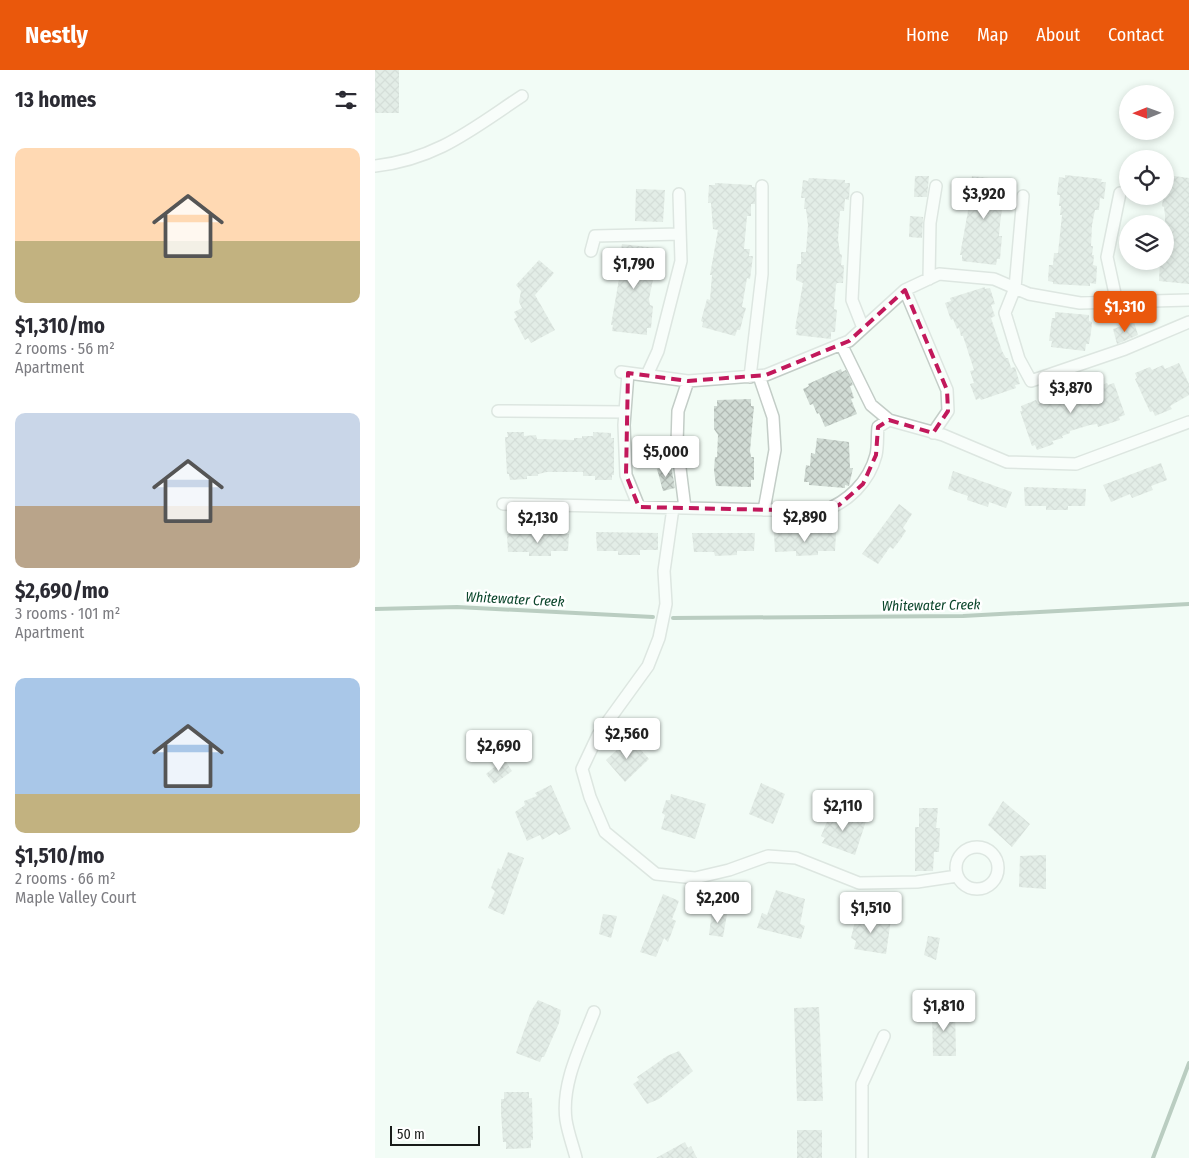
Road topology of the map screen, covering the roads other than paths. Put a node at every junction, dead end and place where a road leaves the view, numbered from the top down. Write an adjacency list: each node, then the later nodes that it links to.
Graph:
1 (523, 96): 2 (street)
2 (375, 166)
3 (761, 186): 20 (street)
4 (936, 186): 11 (street)
5 (679, 194): 9 (street)
6 (1023, 196): 12 (street)
7 (1119, 197): 15 (street)
8 (857, 198): 17 (street)
9 (680, 234): 10 (street); 19 (street)
10 (591, 251)
11 (929, 279): 12 (street); 13 (street)
12 (1015, 288): 15 (street); 16 (street)
13 (905, 290): 17 (street); 26 (street)
14 (1189, 300): 15 (street)
15 (1117, 303)
16 (1189, 322)
17 (863, 328): 18 (street)
18 (841, 344): 20 (street); 24 (street)
19 (647, 375): 21 (street); 23 (street)
20 (754, 376): 21 (street); 31 (street)
21 (688, 381): 30 (street)
22 (498, 411): 23 (street)
23 (625, 412): 28 (street)
24 (889, 420): 26 (street); 31 (street)
25 (1189, 422): 26 (street)
26 (933, 433)
27 (503, 504): 28 (street)
28 (639, 507): 29 (street)
29 (673, 508): 30 (street); 32 (street)
30 (685, 508): 31 (street)
31 (764, 510)
32 (957, 876)
33 (594, 1012): 35 (street)
34 (884, 1036): 36 (street)
35 (576, 1158)
36 (862, 1158)

